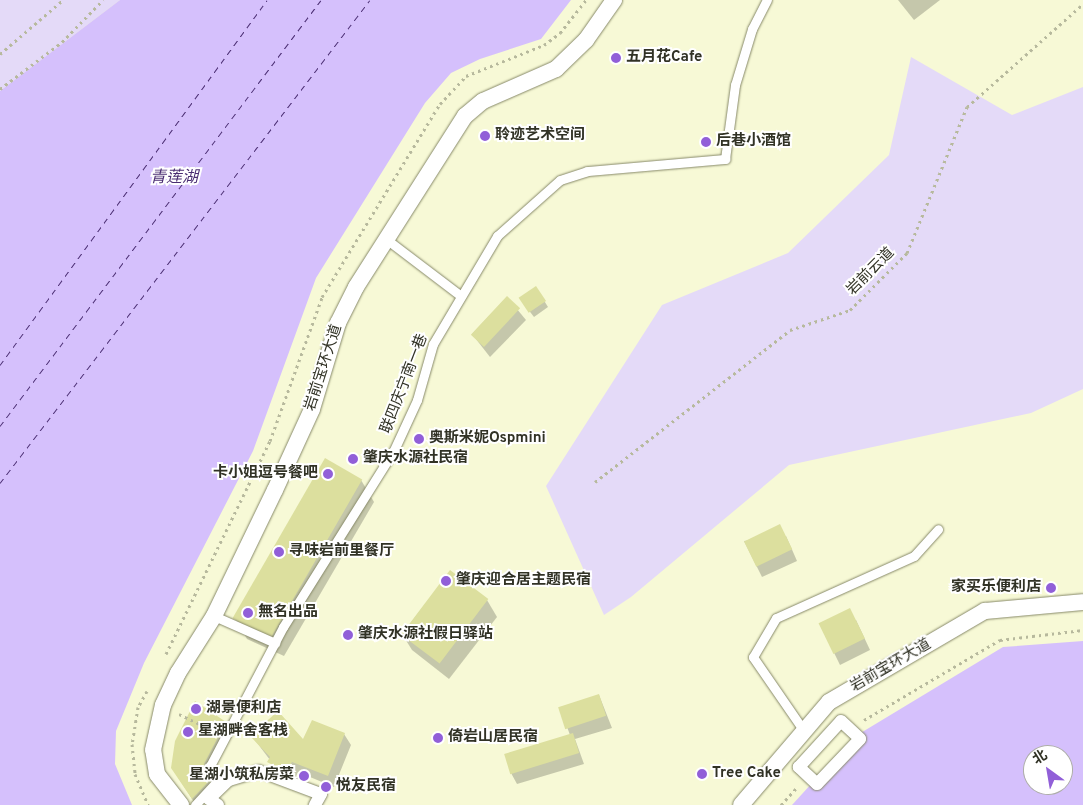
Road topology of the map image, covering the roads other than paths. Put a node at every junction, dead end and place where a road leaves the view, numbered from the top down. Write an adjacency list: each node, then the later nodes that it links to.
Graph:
1 (614, 0): 3 (street, 岩前宝环大道)
2 (766, 0): 4 (lane, 联四庆宁南一巷)
3 (386, 239): 4 (lane); 7 (street, 岩前宝环大道)
4 (461, 296): 8 (lane, 联四庆宁南一巷)
5 (938, 529): 9 (lane)
6 (1083, 602): 9 (street, 岩前宝环大道)
7 (214, 616): 8 (lane); 11 (street, 岩前宝环大道)
8 (275, 643): 12 (lane, 联四庆宁南一巷)
9 (804, 731): 15 (street, 岩前宝环大道)
10 (808, 775): 10 (street)
11 (181, 805)
12 (195, 805)
13 (218, 805): 14 (street)
14 (315, 805)
15 (741, 805)

